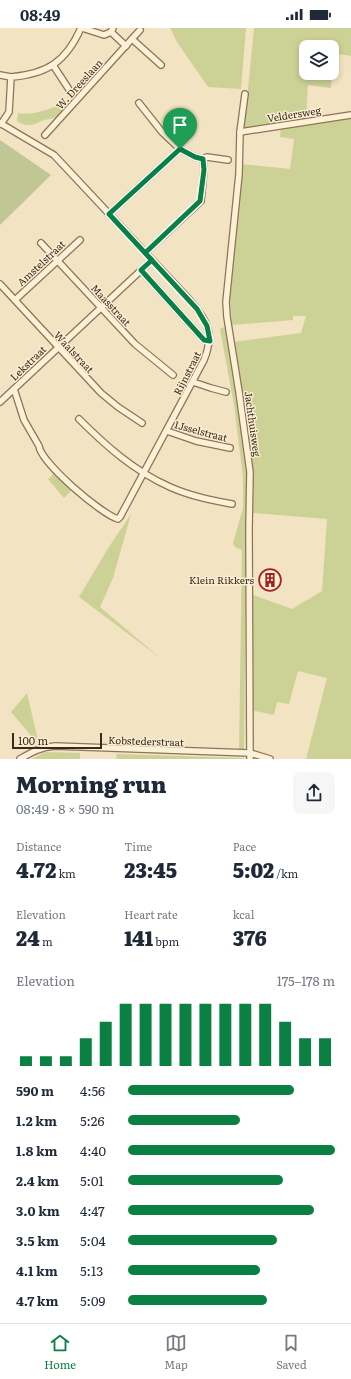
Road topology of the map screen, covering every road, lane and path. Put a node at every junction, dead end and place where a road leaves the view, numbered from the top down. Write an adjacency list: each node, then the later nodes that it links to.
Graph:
1 (81, 28): 2 (street); 6 (street)
2 (112, 30): 5 (street)
3 (140, 30): 4 (street, W. Dreeslaan)
4 (132, 39): 5 (street, W. Dreeslaan); 7 (street)
5 (126, 46): 16 (street, W. Dreeslaan)
6 (52, 65): 9 (street); 10 (street)
7 (161, 65)
8 (0, 75): 9 (street)
9 (11, 76): 14 (street)
10 (70, 91)
11 (245, 94): 15 (street, Jachthuisweg)
12 (139, 103): 17 (street)
13 (351, 115): 15 (street, Veldersweg)
14 (1, 123): 20 (street)
15 (240, 132): 44 (street, Jachthuisweg)
16 (45, 135)
17 (180, 149): 18 (street); 20 (street)
18 (203, 159): 19 (street); 23 (street)
19 (228, 160)
20 (109, 214): 23 (street)
21 (80, 240): 24 (street, Amstelstraat)
22 (41, 243): 24 (street, Maasstraat)
23 (145, 253): 25 (street)
24 (57, 260): 28 (street, Amstelstraat); 29 (street, Maasstraat)
25 (152, 260): 26 (street, Lekstraat); 30 (street)
26 (141, 270): 29 (street, Lekstraat); 30 (street)
27 (0, 284): 28 (street, Waalstraat)
28 (15, 300): 31 (street, Waalstraat)
29 (100, 307): 31 (street, Lekstraat); 32 (street, Maasstraat)
30 (210, 341): 33 (street, Rijnstraat)
31 (58, 347): 34 (street, Lekstraat); 38 (street, Waalstraat)
32 (173, 375)
33 (193, 382): 35 (street); 39 (street, Rijnstraat)
34 (14, 389): 36 (street); 43 (street, Lekstraat)
35 (226, 392)
36 (0, 402)
37 (79, 419): 41 (street)
38 (142, 423)
39 (167, 431): 40 (street, IJsselstraat); 41 (street, Rijnstraat)
40 (230, 448)
41 (143, 474): 42 (street); 43 (street, Rijnstraat)
42 (232, 504)
43 (122, 513)
44 (250, 756): 45 (street, Kobstederstraat); 46 (street, Kobstederstraat)
45 (20, 759)
46 (270, 759)

